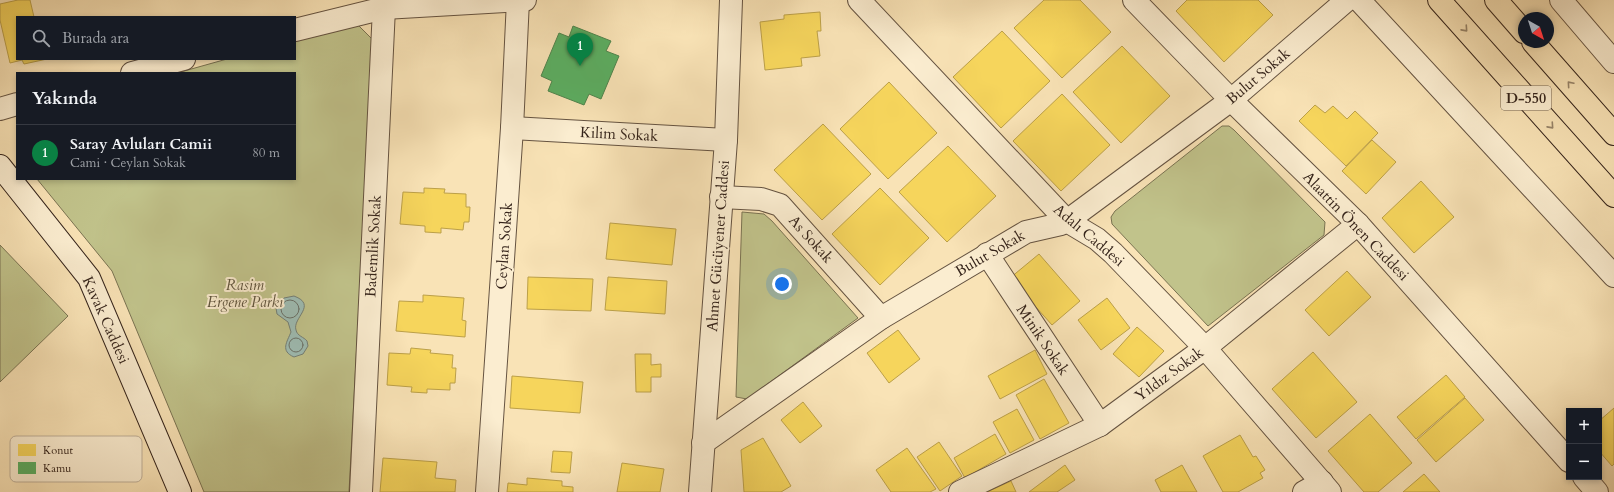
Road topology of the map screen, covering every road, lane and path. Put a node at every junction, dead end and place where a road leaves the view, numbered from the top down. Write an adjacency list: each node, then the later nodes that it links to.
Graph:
1 (518, 0): 2 (street); 11 (street); 21 (street, Ceylan Sokak)
2 (524, 0)
3 (731, 0): 23 (street, Ahmet Gücüyener Caddesi)
4 (859, 0): 27 (street, Adalı Caddesi)
5 (1134, 0): 18 (street, Alaattin Önen Caddesi)
6 (1347, 0): 18 (street, Bulut Sokak)
7 (1359, 0): 30 (street)
8 (1439, 0): 25 (highway, D-550, one-way to 25)
9 (1496, 0): 12 (highway)
10 (1561, 0): 16 (street)
11 (383, 4): 13 (street); 39 (street, Bademlik Sokak)
12 (1518, 25)
13 (296, 30)
14 (1538, 48): 22 (highway, D-550, one-way to 14)
15 (180, 60): 17 (street)
16 (1614, 62)
17 (136, 72)
18 (1231, 100): 27 (street, Bulut Sokak); 28 (street, Alaattin Önen Caddesi)
19 (16, 104): 20 (street)
20 (0, 108)
21 (512, 128): 23 (street, Kilim Sokak); 40 (street, Ceylan Sokak)
22 (1614, 134)
23 (726, 140): 26 (street, Ahmet Gücüyener Caddesi)
24 (0, 166): 38 (street, Kavak Caddesi)
25 (1614, 196)
26 (721, 197): 31 (street, As Sokak); 34 (street, Ahmet Gücüyener Caddesi)
27 (1068, 221): 29 (street, Bulut Sokak); 32 (street, Adalı Caddesi)
28 (1358, 224): 32 (street, Yıldız Sokak); 35 (street, Alaattin Önen Caddesi)
29 (987, 254): 31 (street, Bulut Sokak); 33 (street, Minik Sokak)
30 (1614, 276)
31 (881, 318): 34 (street, Bulut Sokak)
32 (1205, 348): 33 (street, Yıldız Sokak); 37 (street, Adalı Caddesi)
33 (1100, 425): 42 (street, Yıldız Sokak)
34 (703, 443): 41 (street, Ahmet Gücüyener Caddesi)
35 (1566, 458)
36 (1587, 480): 43 (street)
37 (1319, 489)
38 (180, 492)
39 (361, 492)
40 (487, 492)
41 (700, 492)
42 (960, 492)
43 (1597, 492)

